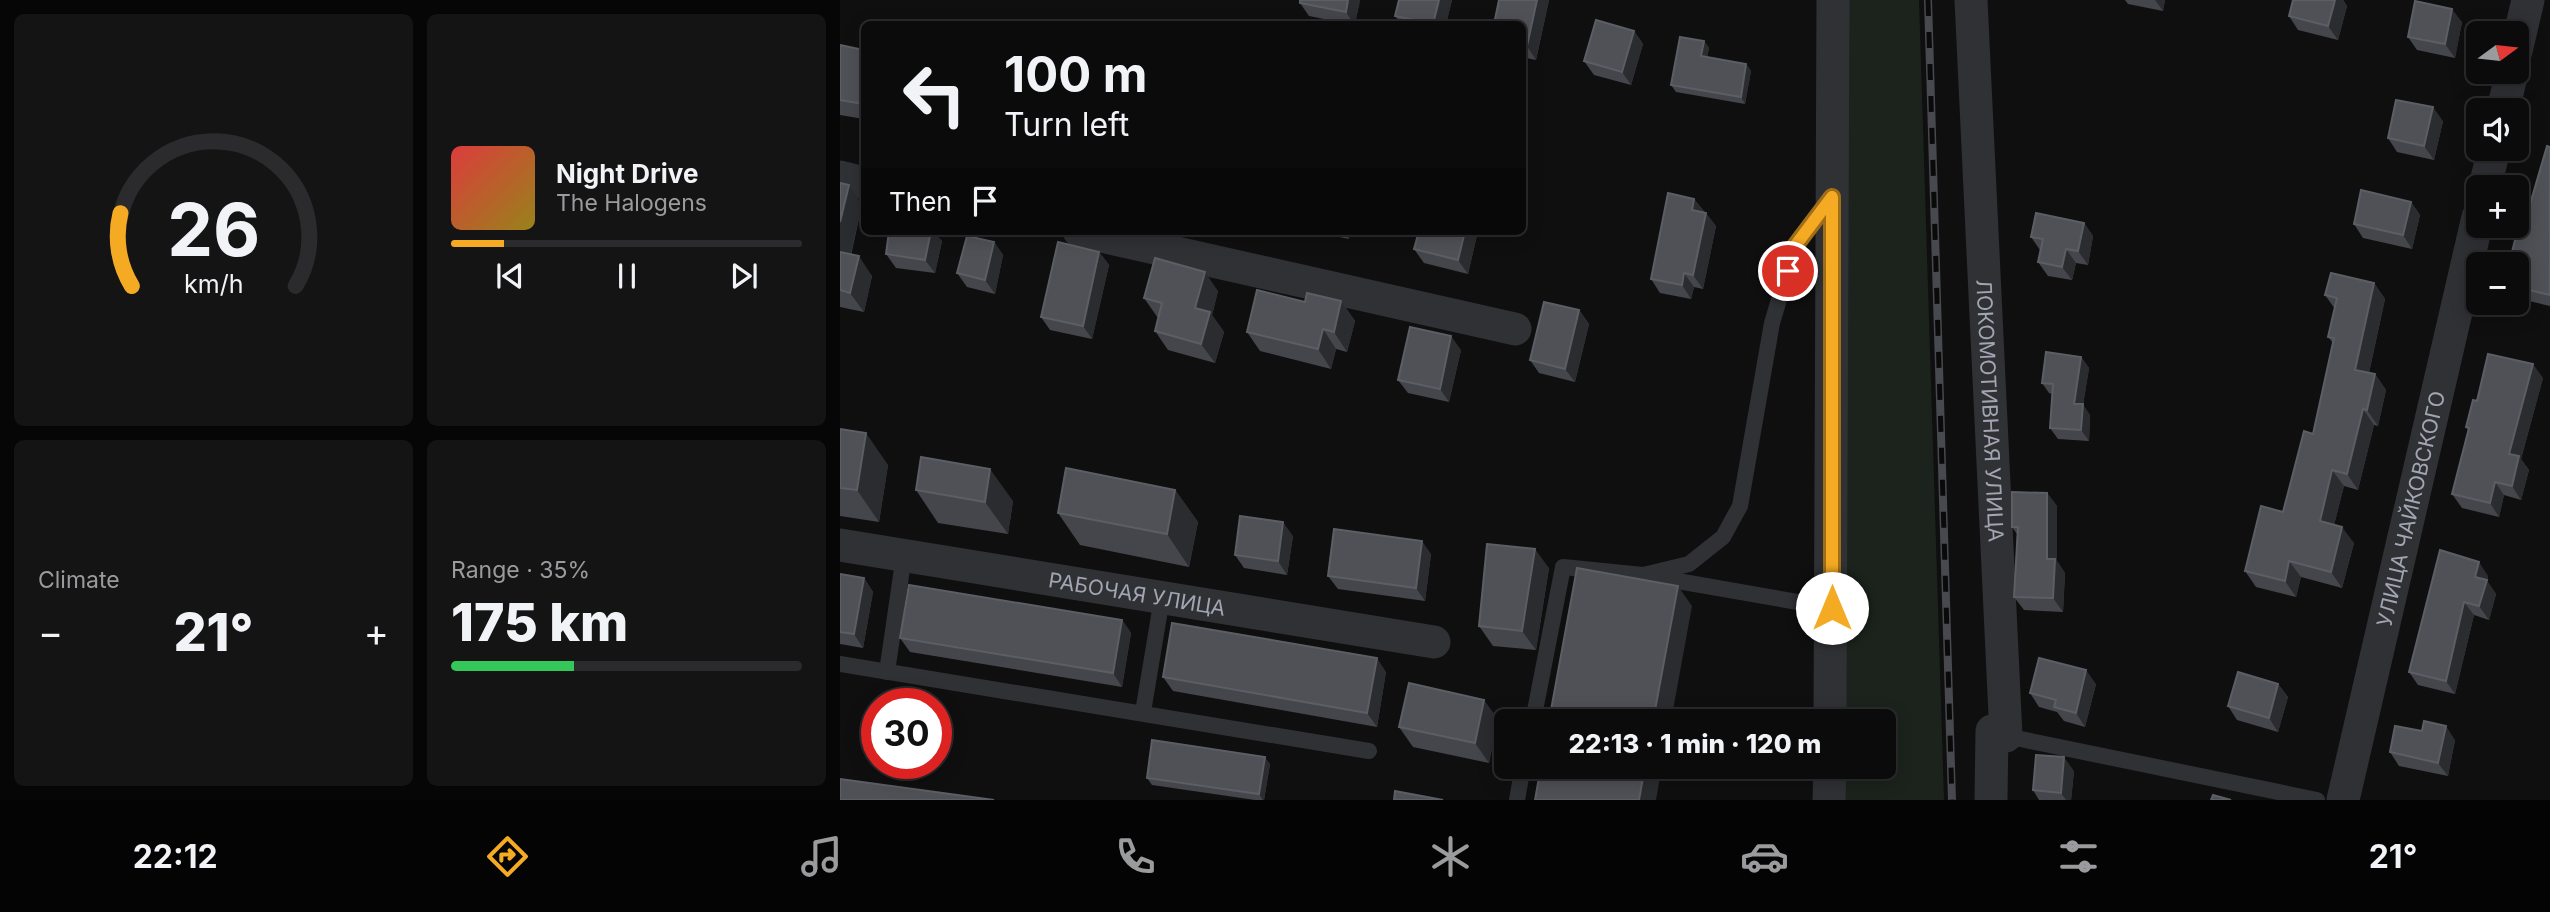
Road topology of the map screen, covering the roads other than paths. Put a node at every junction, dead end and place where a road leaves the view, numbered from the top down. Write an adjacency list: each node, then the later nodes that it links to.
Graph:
1 (1833, 0): 7 (street)
2 (1971, 0): 22 (street, ЛОКОМОТИВНАЯ УЛИЦА)
3 (2528, 0): 4 (street)
4 (2523, 21)
5 (840, 177): 6 (street)
6 (861, 182)
7 (1832, 197): 13 (lane); 15 (street)
8 (1097, 235): 10 (street)
9 (2473, 238): 30 (street, УЛИЦА ЧАЙКОВСКОГО)
10 (1515, 329)
11 (840, 545): 12 (street, РАБОЧАЯ УЛИЦА)
12 (904, 555): 14 (street, РАБОЧАЯ УЛИЦА); 18 (lane)
13 (1643, 575): 15 (lane); 19 (lane)
14 (1161, 598): 16 (street, РАБОЧАЯ УЛИЦА); 21 (lane)
15 (1832, 608): 20 (street)
16 (1434, 642)
17 (840, 664): 18 (lane)
18 (887, 672): 21 (lane)
19 (1534, 709)
20 (1830, 709)
21 (1143, 712): 23 (lane)
22 (2006, 736): 28 (street); 29 (lane)
23 (1369, 751)
24 (1521, 779): 26 (lane)
25 (1830, 779): 27 (street)
26 (1517, 800)
27 (1829, 800)
28 (1991, 800)
29 (2318, 800)
30 (2343, 800)

